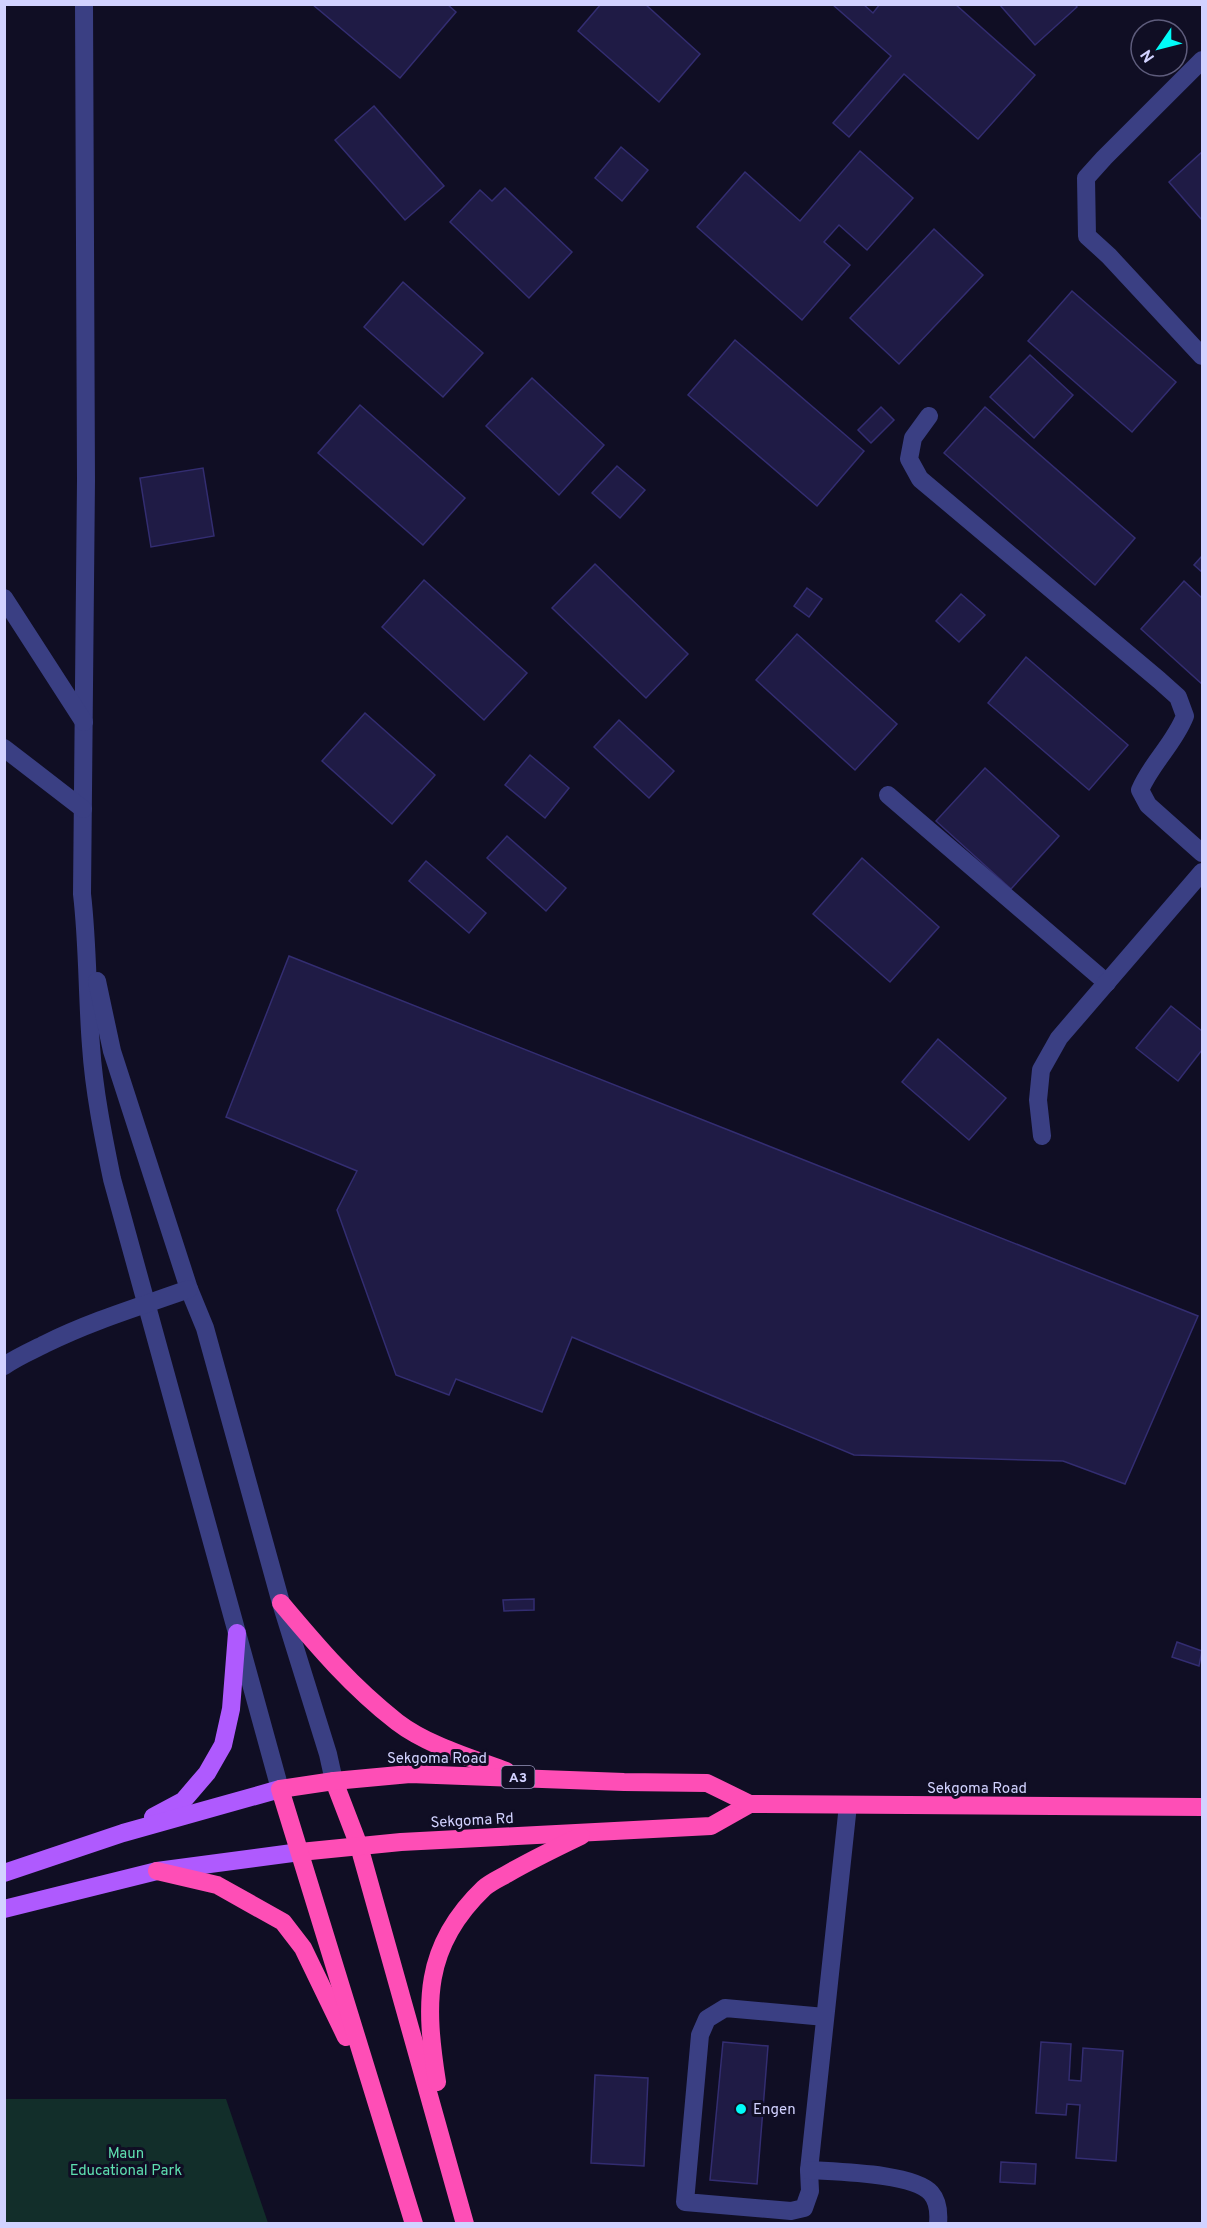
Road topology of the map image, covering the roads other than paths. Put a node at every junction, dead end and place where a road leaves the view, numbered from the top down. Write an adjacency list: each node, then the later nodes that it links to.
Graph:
1 (84, 4): 6 (street)
2 (1203, 60): 3 (street)
3 (1203, 356)
4 (928, 416): 10 (street)
5 (4, 598): 6 (street)
6 (84, 722): 9 (street)
7 (4, 748): 9 (street)
8 (888, 795): 13 (street)
9 (83, 810): 12 (street)
10 (1203, 853)
11 (1203, 872): 13 (street)
12 (87, 936): 15 (street); 16 (street)
13 (1107, 983): 14 (street)
14 (1042, 1136)
15 (189, 1288): 16 (street); 18 (street)
16 (146, 1304): 17 (street); 19 (street)
17 (7, 1360)
18 (281, 1603): 20 (highway); 21 (street)
19 (237, 1633): 22 (street); 26 (main road)
20 (519, 1777): 21 (highway, Sekgoma Road / A3); 23 (highway, Sekgoma Road / A3)
21 (334, 1781): 22 (highway, Sekgoma Road / A3); 28 (highway)
22 (280, 1789): 26 (main road); 29 (highway)
23 (750, 1804): 24 (highway, Sekgoma Road / A3); 27 (highway)
24 (848, 1805): 25 (highway, Sekgoma Road / A3); 33 (street)
25 (1203, 1807)
26 (123, 1833): 31 (main road)
27 (588, 1833): 28 (highway, Sekgoma Rd); 34 (highway)
28 (359, 1846): 29 (highway); 34 (highway)
29 (300, 1852): 30 (main road); 36 (highway)
30 (157, 1871): 32 (main road); 36 (highway)
31 (4, 1873)
32 (4, 1910)
33 (825, 2017): 35 (street); 35 (street)
34 (448, 2158): 38 (highway)
35 (809, 2170): 39 (street)
36 (402, 2188): 37 (highway)
37 (414, 2223)
38 (465, 2223)
39 (938, 2223)

